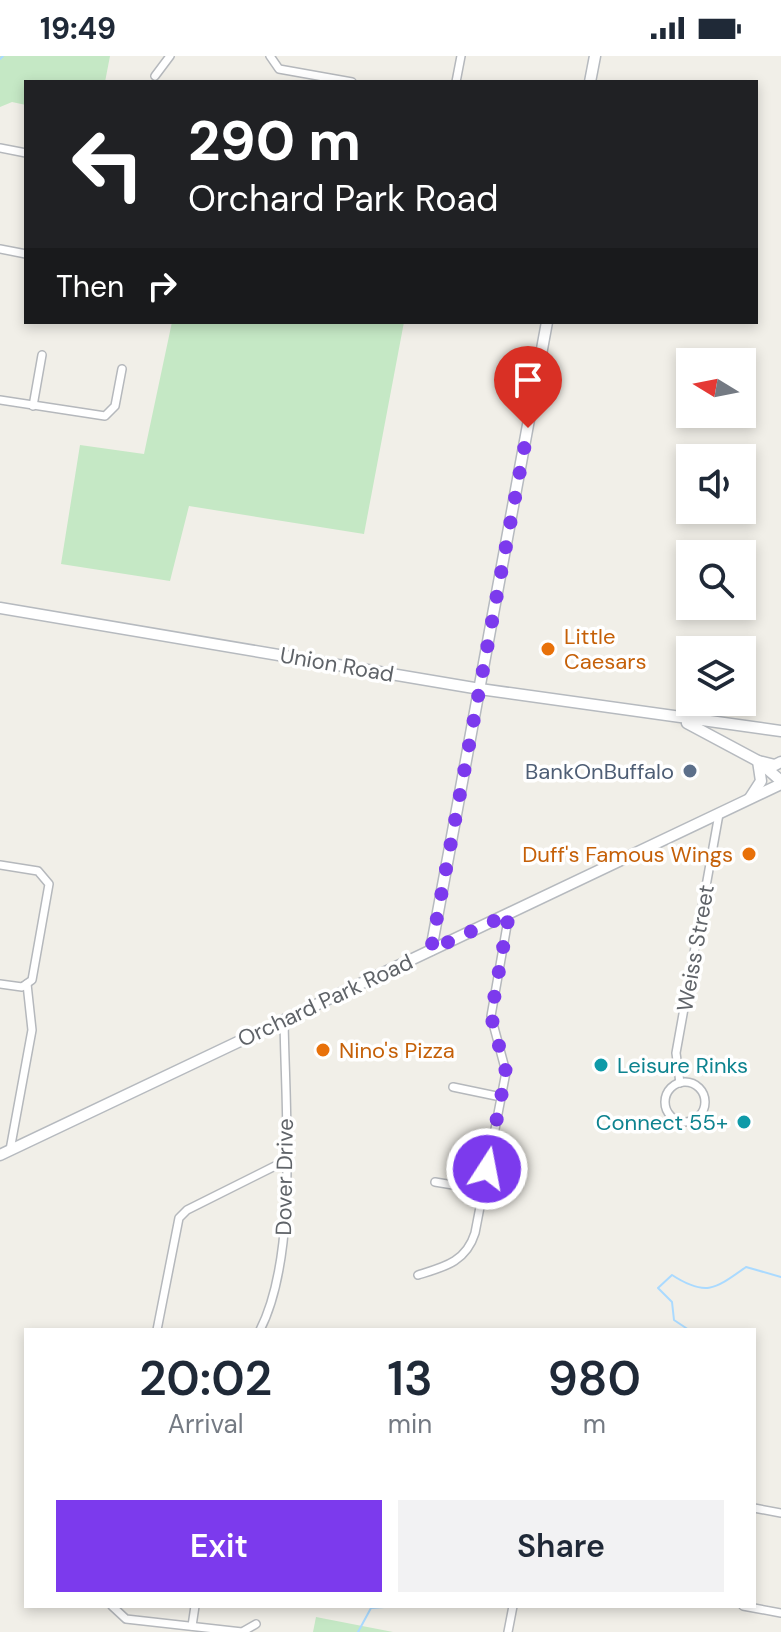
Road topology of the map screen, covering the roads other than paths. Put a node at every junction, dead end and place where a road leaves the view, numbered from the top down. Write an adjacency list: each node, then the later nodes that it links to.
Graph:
1 (170, 56): 5 (street)
2 (270, 56): 6 (street)
3 (461, 56): 7 (street)
4 (595, 56): 8 (main road)
5 (155, 76)
6 (341, 80)
7 (456, 80)
8 (590, 80)
9 (0, 148): 10 (street)
10 (24, 153)
11 (0, 249): 12 (street)
12 (24, 254)
13 (547, 324): 19 (main road)
14 (42, 355): 17 (street)
15 (122, 369): 17 (street)
16 (0, 400): 17 (street)
17 (33, 406)
18 (0, 608): 19 (main road, Union Road)
19 (480, 689): 20 (main road, Union Road); 31 (main road)
20 (674, 718): 21 (main road, Union Road); 23 (main road, Union Road)
21 (746, 725): 22 (main road, Union Road); 23 (main road)
22 (781, 731)
23 (740, 750): 24 (main road, Union Road)
24 (758, 761): 25 (main road); 26 (main road, Union Road); 27 (main road)
25 (781, 762)
26 (781, 782): 27 (main road, Orchard Park Road)
27 (749, 799): 28 (main road, Orchard Park Road)
28 (719, 814): 30 (main road, Orchard Park Road); 35 (street, Weiss Street)
29 (0, 865): 33 (street)
30 (509, 914): 31 (main road, Orchard Park Road); 37 (street)
31 (431, 950): 34 (main road, Orchard Park Road)
32 (0, 984): 33 (street)
33 (27, 984): 38 (street)
34 (284, 1019): 38 (main road, Orchard Park Road); 39 (street, Dover Drive)
35 (680, 1083): 35 (street, Weiss Street)
36 (453, 1087): 37 (street)
37 (501, 1097): 41 (street)
38 (5, 1153)
39 (285, 1161): 43 (street); 44 (street, Dover Drive)
40 (435, 1182): 41 (street)
41 (483, 1190): 42 (street)
42 (418, 1275)
43 (157, 1328)
44 (261, 1328)
45 (756, 1508): 46 (street)
46 (781, 1513)
47 (113, 1608): 53 (street)
48 (195, 1608): 53 (street)
49 (513, 1608): 54 (street)
50 (754, 1608): 51 (street)
51 (781, 1613)
52 (256, 1624): 53 (street)
53 (192, 1626)
54 (508, 1632)

